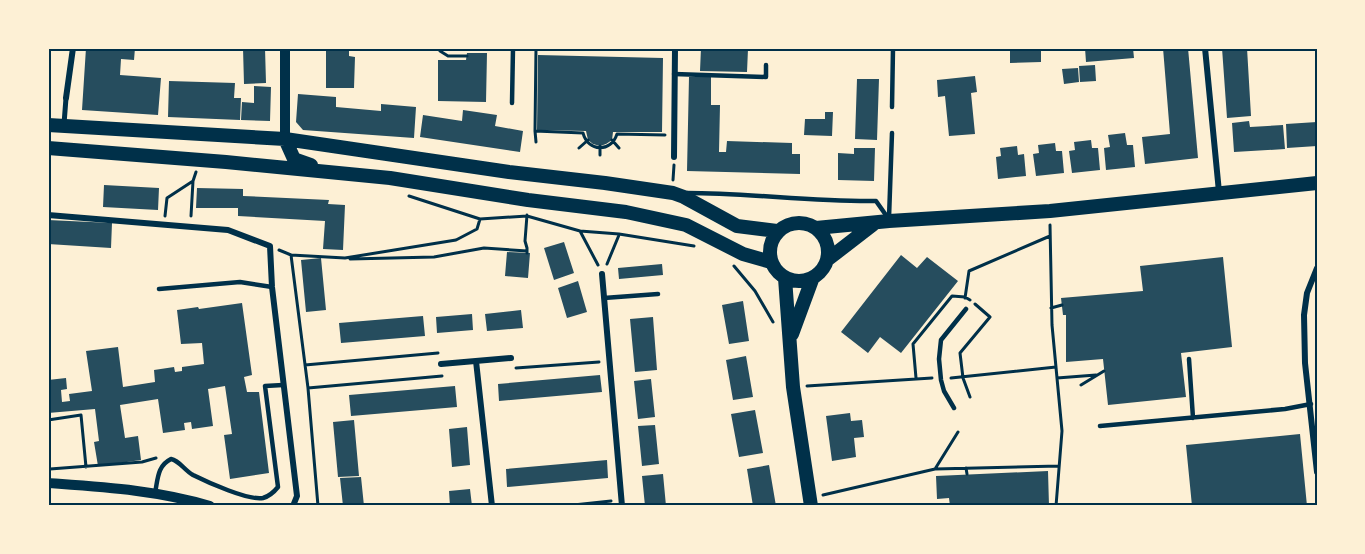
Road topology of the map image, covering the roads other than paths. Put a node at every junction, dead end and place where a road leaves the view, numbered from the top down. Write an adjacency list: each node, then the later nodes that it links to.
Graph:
1 (73, 48): 9 (street)
2 (285, 48): 15 (street)
3 (513, 48): 10 (lane)
4 (675, 48): 8 (street)
5 (893, 48): 11 (lane)
6 (1205, 48): 20 (street)
7 (766, 65): 8 (lane)
8 (675, 74): 17 (street)
9 (66, 98): 13 (street)
10 (512, 103)
11 (892, 107)
12 (48, 125): 13 (main road)
13 (63, 126): 15 (main road)
14 (892, 134): 23 (lane)
15 (285, 139): 18 (main road); 21 (main road)
16 (48, 148): 18 (main road)
17 (674, 157)
18 (327, 171): 27 (main road)
19 (1317, 183): 20 (main road)
20 (1219, 192): 23 (main road)
21 (673, 193): 23 (lane); 25 (main road)
22 (48, 215): 32 (street)
23 (882, 222): 24 (main road); 26 (main road)
24 (816, 228): 25 (main road); 26 (main road)
25 (777, 231): 27 (main road)
26 (827, 260): 30 (main road)
27 (771, 262): 31 (main road)
28 (1317, 268): 43 (street)
29 (602, 274): 35 (street)
30 (813, 277): 31 (main road); 37 (main road)
31 (784, 278): 37 (main road)
32 (272, 287): 33 (lane); 42 (street)
33 (159, 289)
34 (658, 294): 35 (lane)
35 (604, 298): 51 (street)
36 (966, 309): 44 (lane)
37 (790, 344): 50 (main road)
38 (511, 358): 40 (street)
39 (1190, 359): 45 (lane)
40 (476, 361): 41 (street); 54 (street)
41 (441, 364)
42 (283, 385): 49 (lane); 53 (street)
43 (1311, 404): 45 (lane); 47 (street)
44 (954, 408)
45 (1193, 418): 46 (lane)
46 (1100, 426)
47 (1317, 472)
48 (48, 483): 49 (street)
49 (155, 493): 52 (street)
50 (811, 502)
51 (622, 503)
52 (210, 506)
53 (293, 506)
54 (492, 506)

